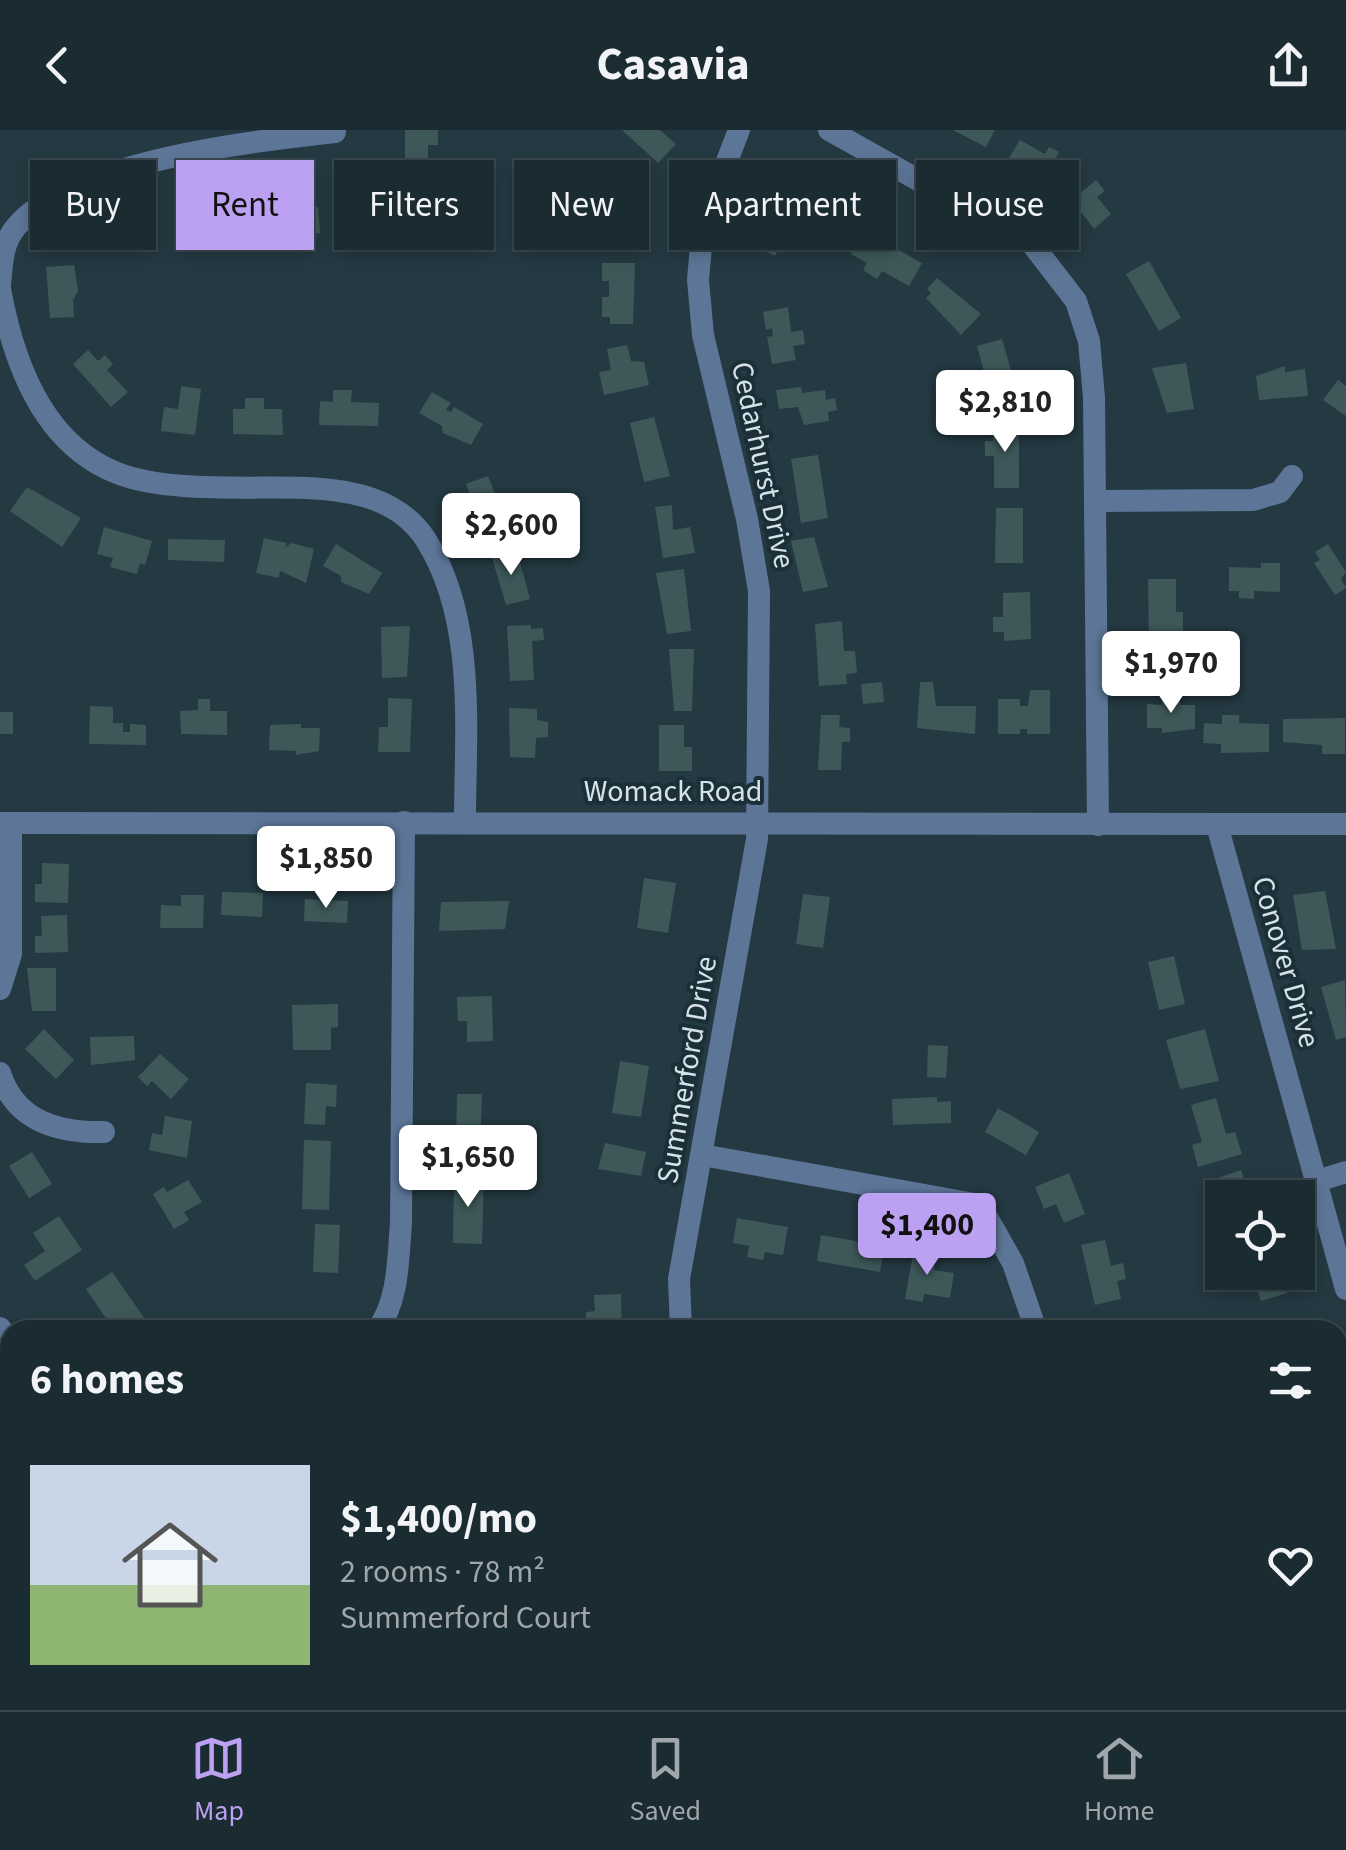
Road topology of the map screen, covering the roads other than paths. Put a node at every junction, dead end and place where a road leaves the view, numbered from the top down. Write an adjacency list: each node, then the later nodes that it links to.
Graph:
1 (739, 130): 8 (street, Cedarhurst Drive)
2 (829, 130): 7 (street)
3 (335, 132): 4 (street)
4 (1, 253): 5 (street)
5 (0, 287): 10 (street)
6 (1292, 476): 7 (street)
7 (1096, 501): 12 (street)
8 (758, 820): 10 (street, Womack Road); 12 (street, Womack Road); 18 (street, Summerford Drive)
9 (404, 822): 10 (street, Womack Road); 11 (street, Womack Road); 22 (street)
10 (465, 822)
11 (6, 823): 15 (street)
12 (1098, 824): 14 (street, Womack Road)
13 (1346, 824): 14 (street, Womack Road)
14 (1217, 825): 20 (street, Conover Drive)
15 (0, 989)
16 (0, 1073): 17 (street)
17 (104, 1132)
18 (702, 1155): 23 (street, Summerford Drive); 24 (street)
19 (1346, 1172): 20 (street)
20 (1317, 1181): 21 (street, Conover Drive)
21 (1346, 1288)
22 (384, 1320)
23 (681, 1320)
24 (1033, 1320)

